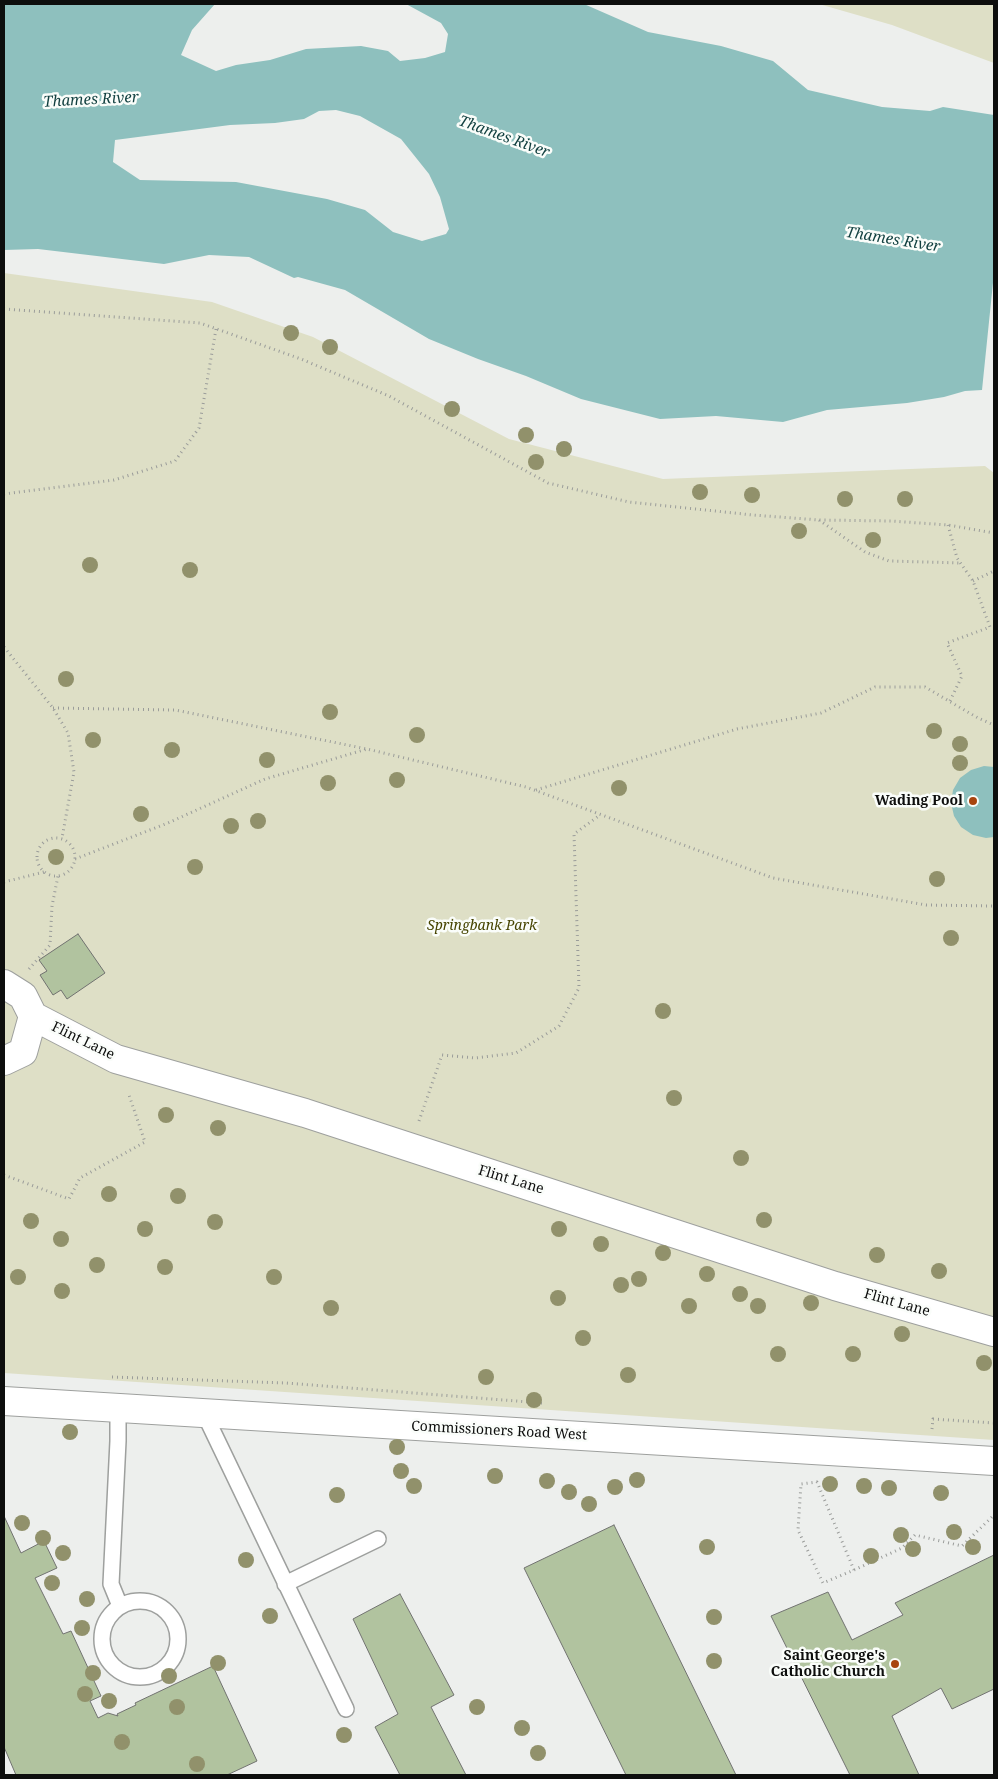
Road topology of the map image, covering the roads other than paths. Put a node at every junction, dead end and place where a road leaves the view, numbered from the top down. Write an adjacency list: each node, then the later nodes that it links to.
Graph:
1 (4, 984): 2 (street)
2 (33, 1016): 3 (street); 4 (street, Flint Lane)
3 (4, 1061)
4 (994, 1332)
5 (4, 1401): 6 (street, Commissioners Road West)
6 (118, 1408): 7 (street, Commissioners Road West); 11 (lane)
7 (204, 1413): 8 (street, Commissioners Road West); 10 (lane)
8 (994, 1460)
9 (378, 1539): 10 (lane)
10 (285, 1584): 12 (lane)
11 (120, 1606): 11 (lane)
12 (346, 1710)

